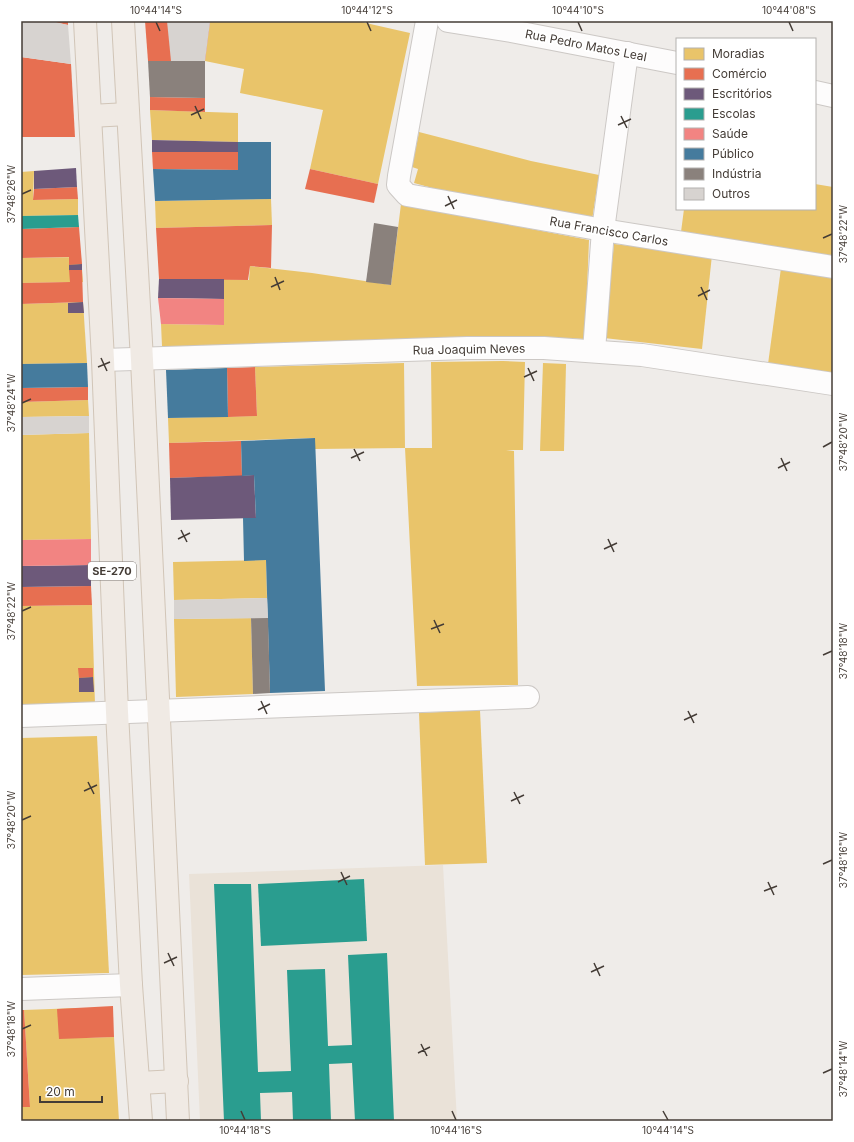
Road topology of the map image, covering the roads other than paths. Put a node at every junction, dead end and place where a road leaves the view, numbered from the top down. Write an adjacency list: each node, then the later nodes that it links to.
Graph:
1 (85, 21): 11 (main road, SE-270)
2 (123, 21): 10 (main road, SE-270)
3 (427, 21): 12 (street, Rua Francisco Carlos)
4 (448, 21): 5 (street, Rua Pedro Matos Leal)
5 (512, 26): 6 (street, Rua Pedro Matos Leal)
6 (627, 53): 7 (street, Rua Pedro Matos Leal); 12 (street)
7 (676, 63)
8 (816, 92): 9 (street)
9 (833, 96)
10 (128, 114): 11 (main road); 16 (main road, SE-270)
11 (90, 116): 15 (main road, SE-270)
12 (603, 230): 13 (street, Rua Francisco Carlos); 14 (street)
13 (833, 267)
14 (594, 351): 16 (street, Rua Joaquim Neves); 17 (street, Rua Joaquim Neves)
15 (103, 360): 16 (street, Rua Joaquim Neves); 20 (main road, SE-270)
16 (142, 360): 19 (main road, SE-270)
17 (833, 384)
18 (528, 697): 19 (street)
19 (159, 711): 20 (street); 24 (main road, SE-270)
20 (117, 712): 21 (street); 22 (main road, SE-270)
21 (21, 716)
22 (131, 985): 23 (street); 25 (main road, SE-270)
23 (21, 989)
24 (177, 1082): 25 (main road); 27 (main road, SE-270)
25 (139, 1083): 26 (main road, SE-270)
26 (141, 1121)
27 (178, 1121)

